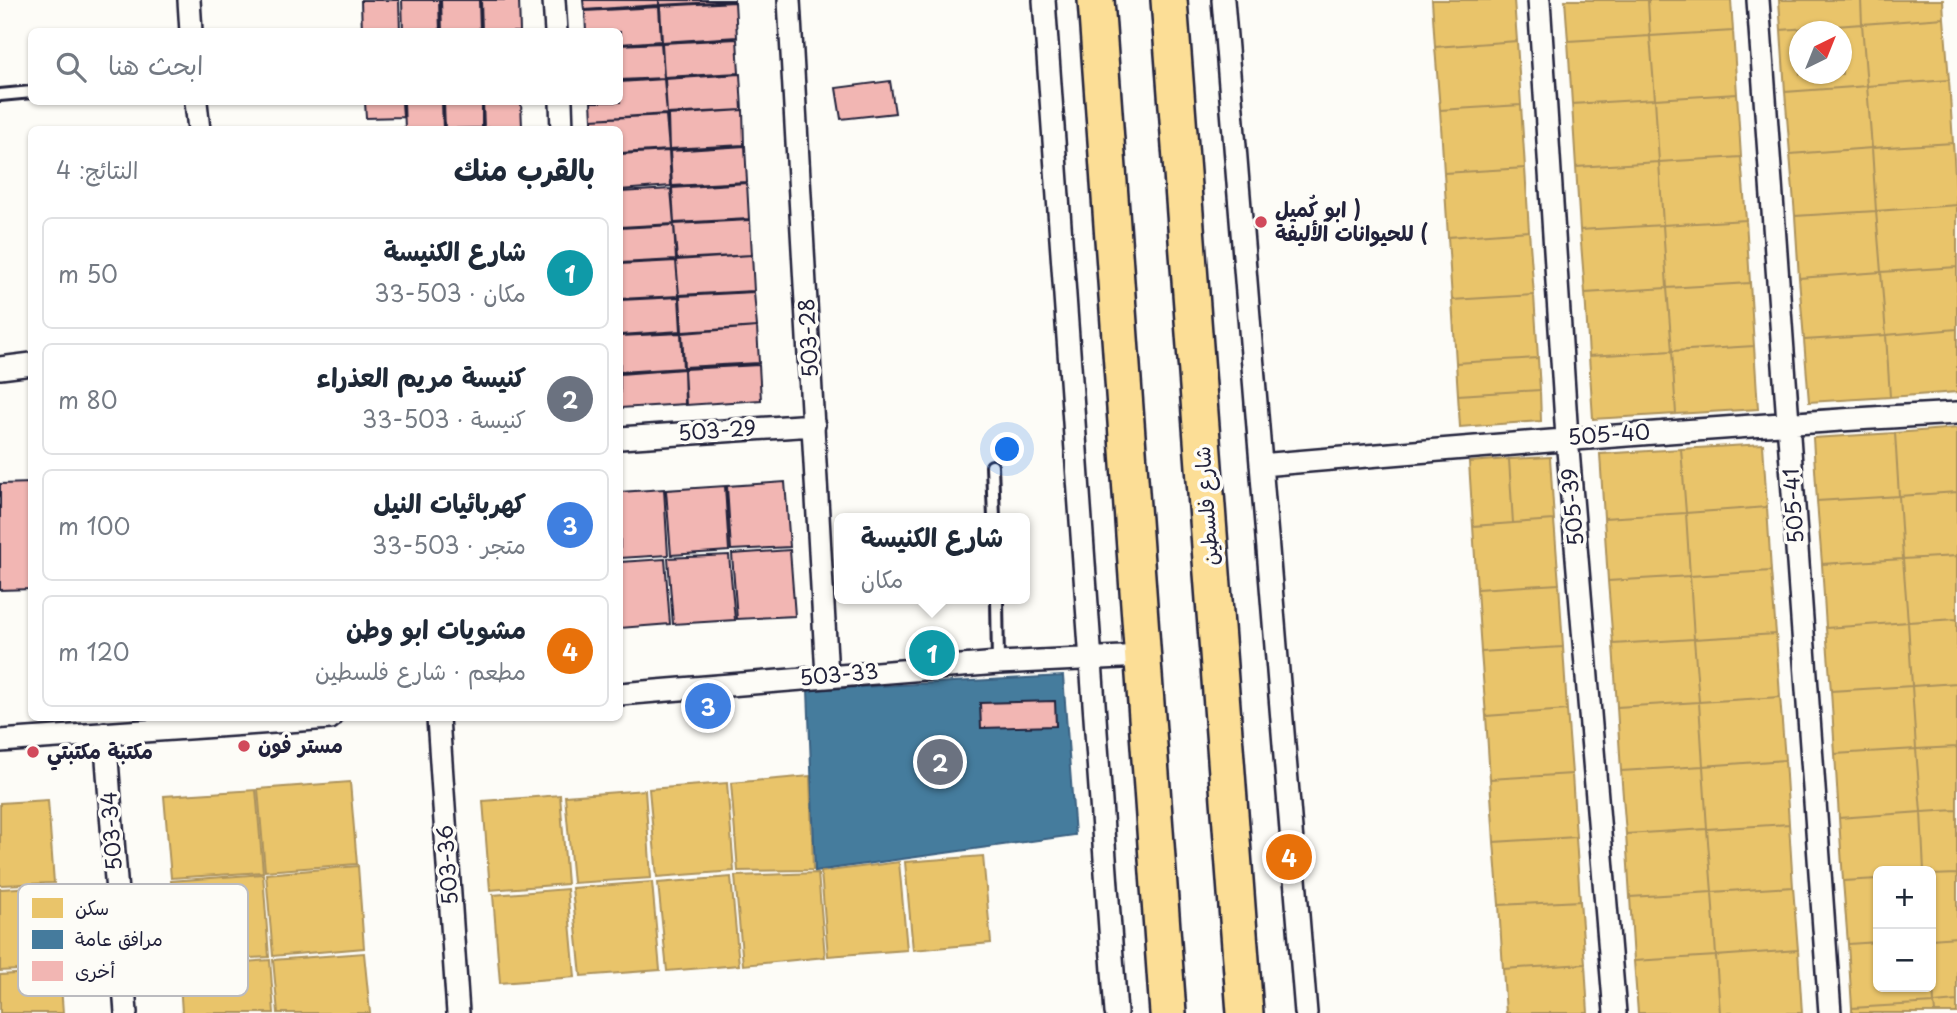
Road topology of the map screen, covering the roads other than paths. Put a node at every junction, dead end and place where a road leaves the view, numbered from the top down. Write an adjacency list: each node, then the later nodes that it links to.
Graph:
1 (189, 0): 10 (street)
2 (554, 0): 11 (street)
3 (789, 0): 22 (street, 503-28)
4 (1044, 0): 30 (street)
5 (1096, 0): 29 (main road)
6 (1169, 0): 42 (main road, شارع فلسطين)
7 (1223, 0): 26 (street)
8 (1539, 0): 24 (street, 505-39)
9 (1758, 0): 21 (street, 505-41)
10 (191, 28)
11 (556, 28)
12 (28, 92): 13 (lane)
13 (0, 95)
14 (196, 105): 16 (street)
15 (561, 105): 17 (street)
16 (199, 126)
17 (562, 126)
18 (28, 364): 19 (street)
19 (0, 368)
20 (1957, 413): 21 (street, 505-40)
21 (1788, 422): 24 (street, 505-40); 45 (street, 505-41)
22 (814, 425): 23 (street, 503-29); 32 (street, 503-28)
23 (623, 438)
24 (1567, 438): 26 (street, 505-40); 44 (street, 505-39)
25 (992, 466): 27 (lane)
26 (1261, 466): 43 (street)
27 (994, 513)
28 (996, 604): 31 (lane)
29 (1143, 656): 30 (street, 503-33); 39 (main road)
30 (1090, 659): 31 (street, 503-33); 41 (street)
31 (999, 663): 32 (street, 503-33)
32 (827, 676): 33 (street, 503-33)
33 (623, 694)
34 (242, 721): 36 (street)
35 (438, 721): 40 (street, 503-36)
36 (105, 733): 37 (street); 38 (street, 503-34)
37 (0, 741)
38 (116, 884)
39 (1163, 1007)
40 (458, 1013)
41 (1115, 1013)
42 (1245, 1013)
43 (1306, 1013)
44 (1615, 1013)
45 (1830, 1013)

